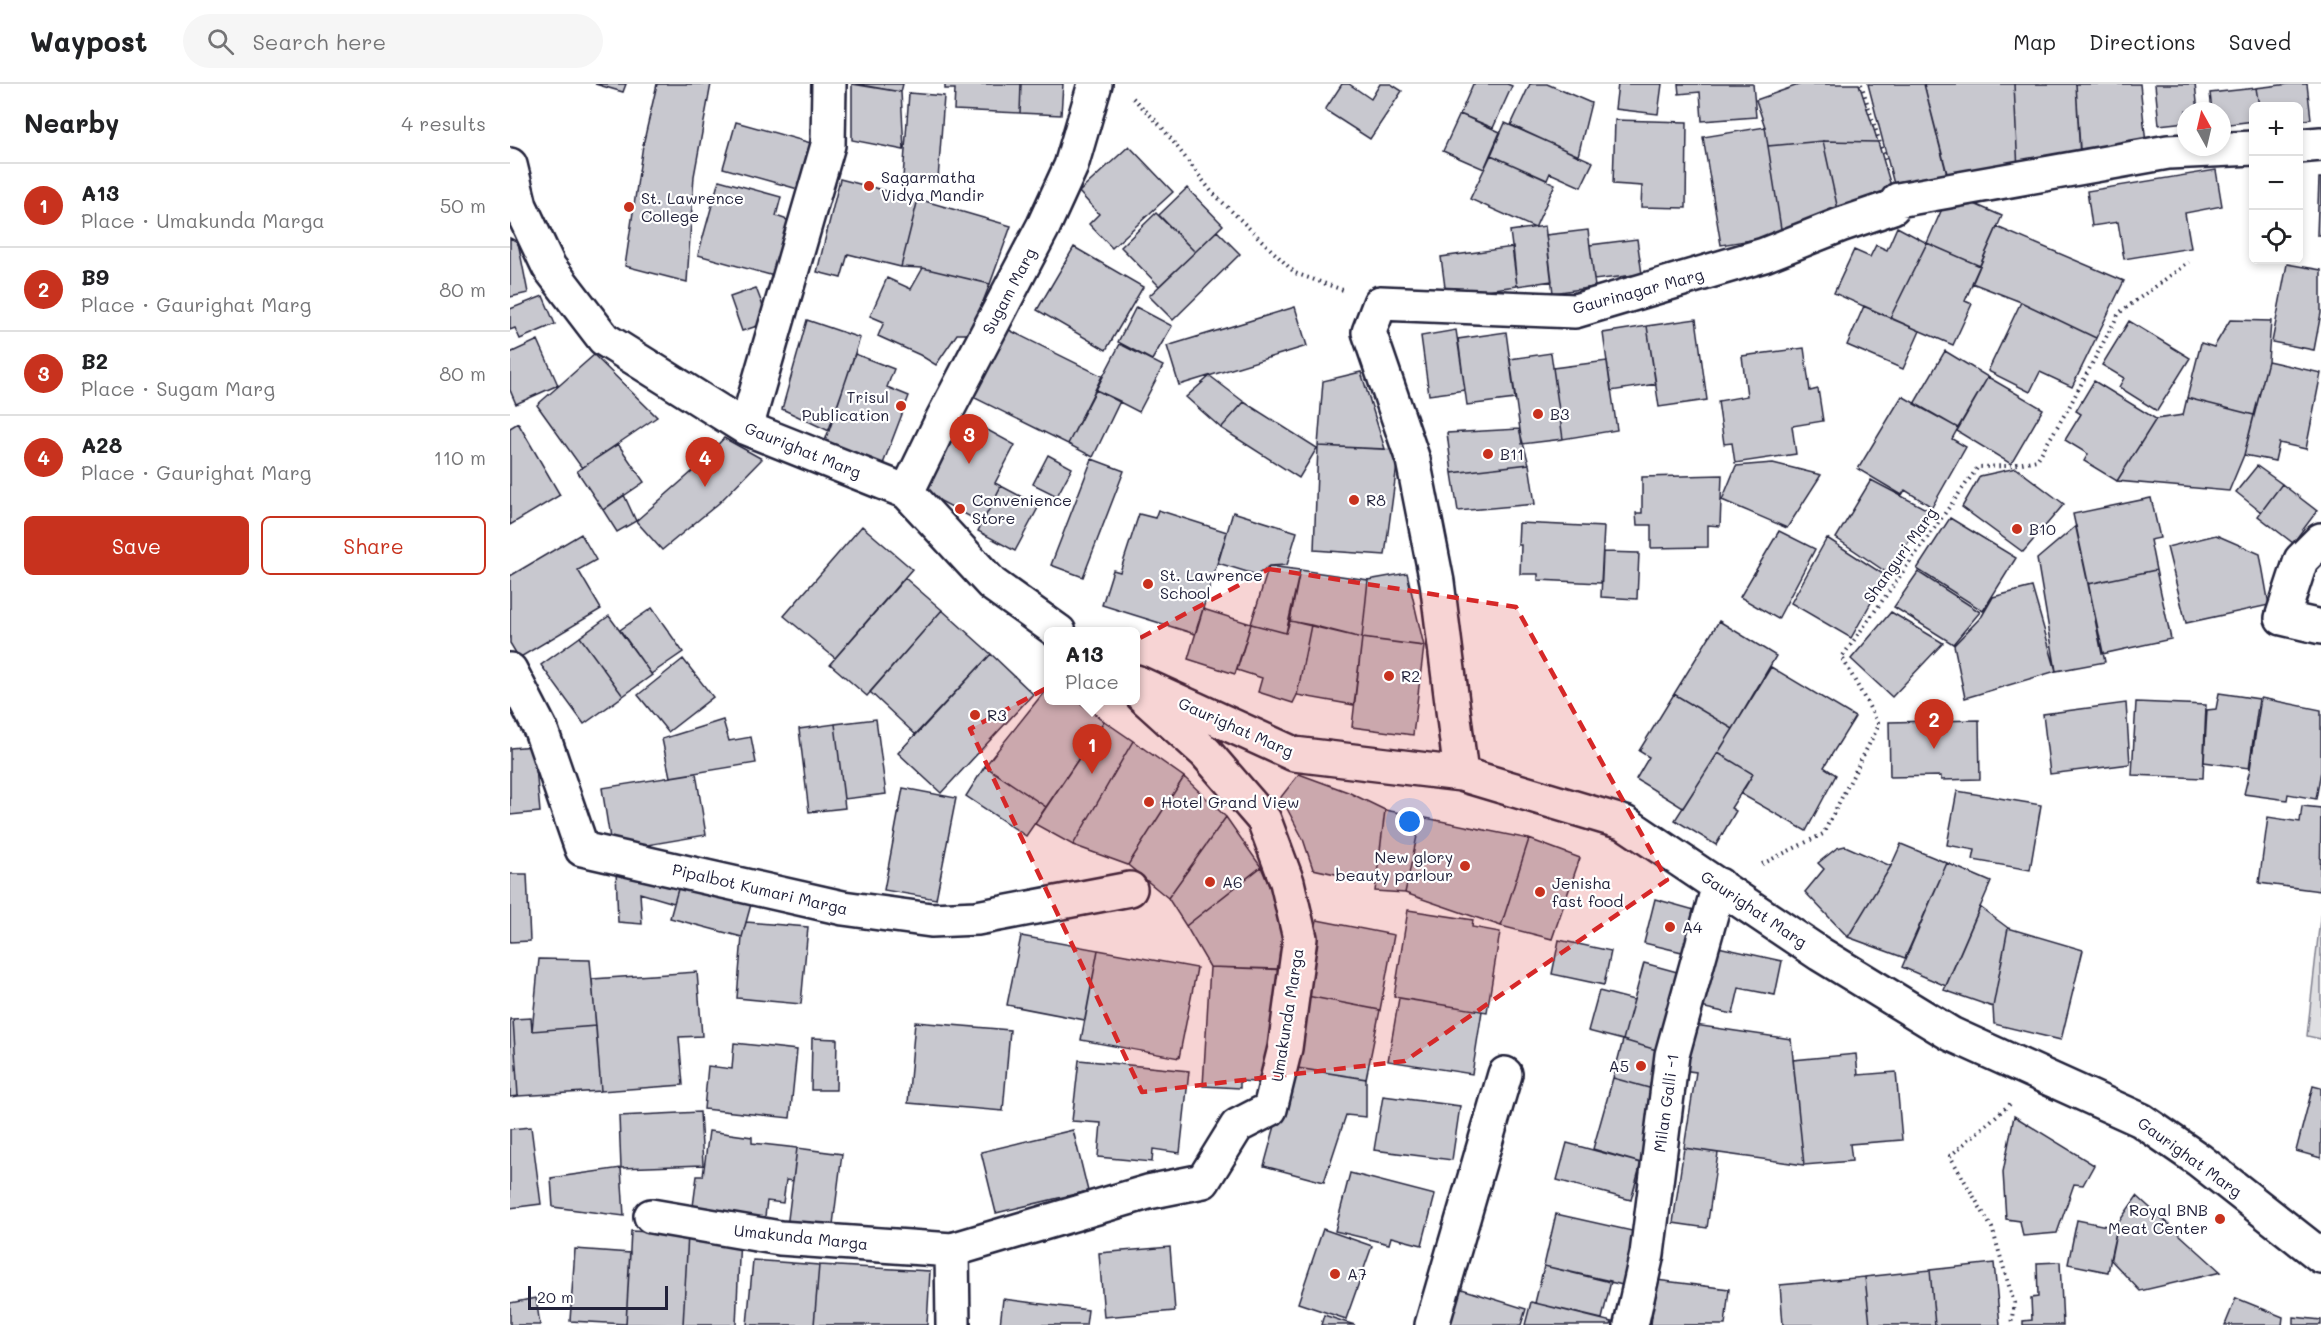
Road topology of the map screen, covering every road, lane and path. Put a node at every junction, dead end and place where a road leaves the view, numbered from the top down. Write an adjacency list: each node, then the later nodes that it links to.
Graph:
1 (829, 84): 12 (street)
2 (1095, 84): 13 (street, Sugam Marg)
3 (1861, 84): 9 (path)
4 (1127, 93): 11 (path)
5 (2321, 144): 6 (street)
6 (2303, 146)
7 (2249, 148): 9 (street, Gaurinagar Marg)
8 (510, 165): 12 (street, Gaurighat Marg)
9 (1898, 200): 11 (street, Gaurinagar Marg)
10 (2189, 262): 21 (path, Shanguri Marg)
11 (1380, 303): 20 (street)
12 (746, 428): 13 (street, Gaurighat Marg)
13 (907, 492): 15 (street, Gaurighat Marg)
14 (2321, 540): 16 (street)
15 (1052, 627)
16 (2321, 627)
17 (510, 670): 22 (street, Pipalbot Kumari Marga)
18 (1140, 684): 20 (street, Gaurighat Marg)
19 (1140, 692): 26 (street, Umakunda Marga)
20 (1461, 774): 21 (street, Gaurighat Marg)
21 (1719, 885): 27 (street, Gaurighat Marg); 30 (street, Milan Galli -1)
22 (1130, 889)
23 (1505, 1074): 29 (street)
24 (2017, 1099): 31 (path)
25 (651, 1215): 26 (street, Umakunda Marga)
26 (952, 1250): 28 (street)
27 (2321, 1256)
28 (953, 1325)
29 (1432, 1325)
30 (1631, 1325)
31 (2011, 1325)

